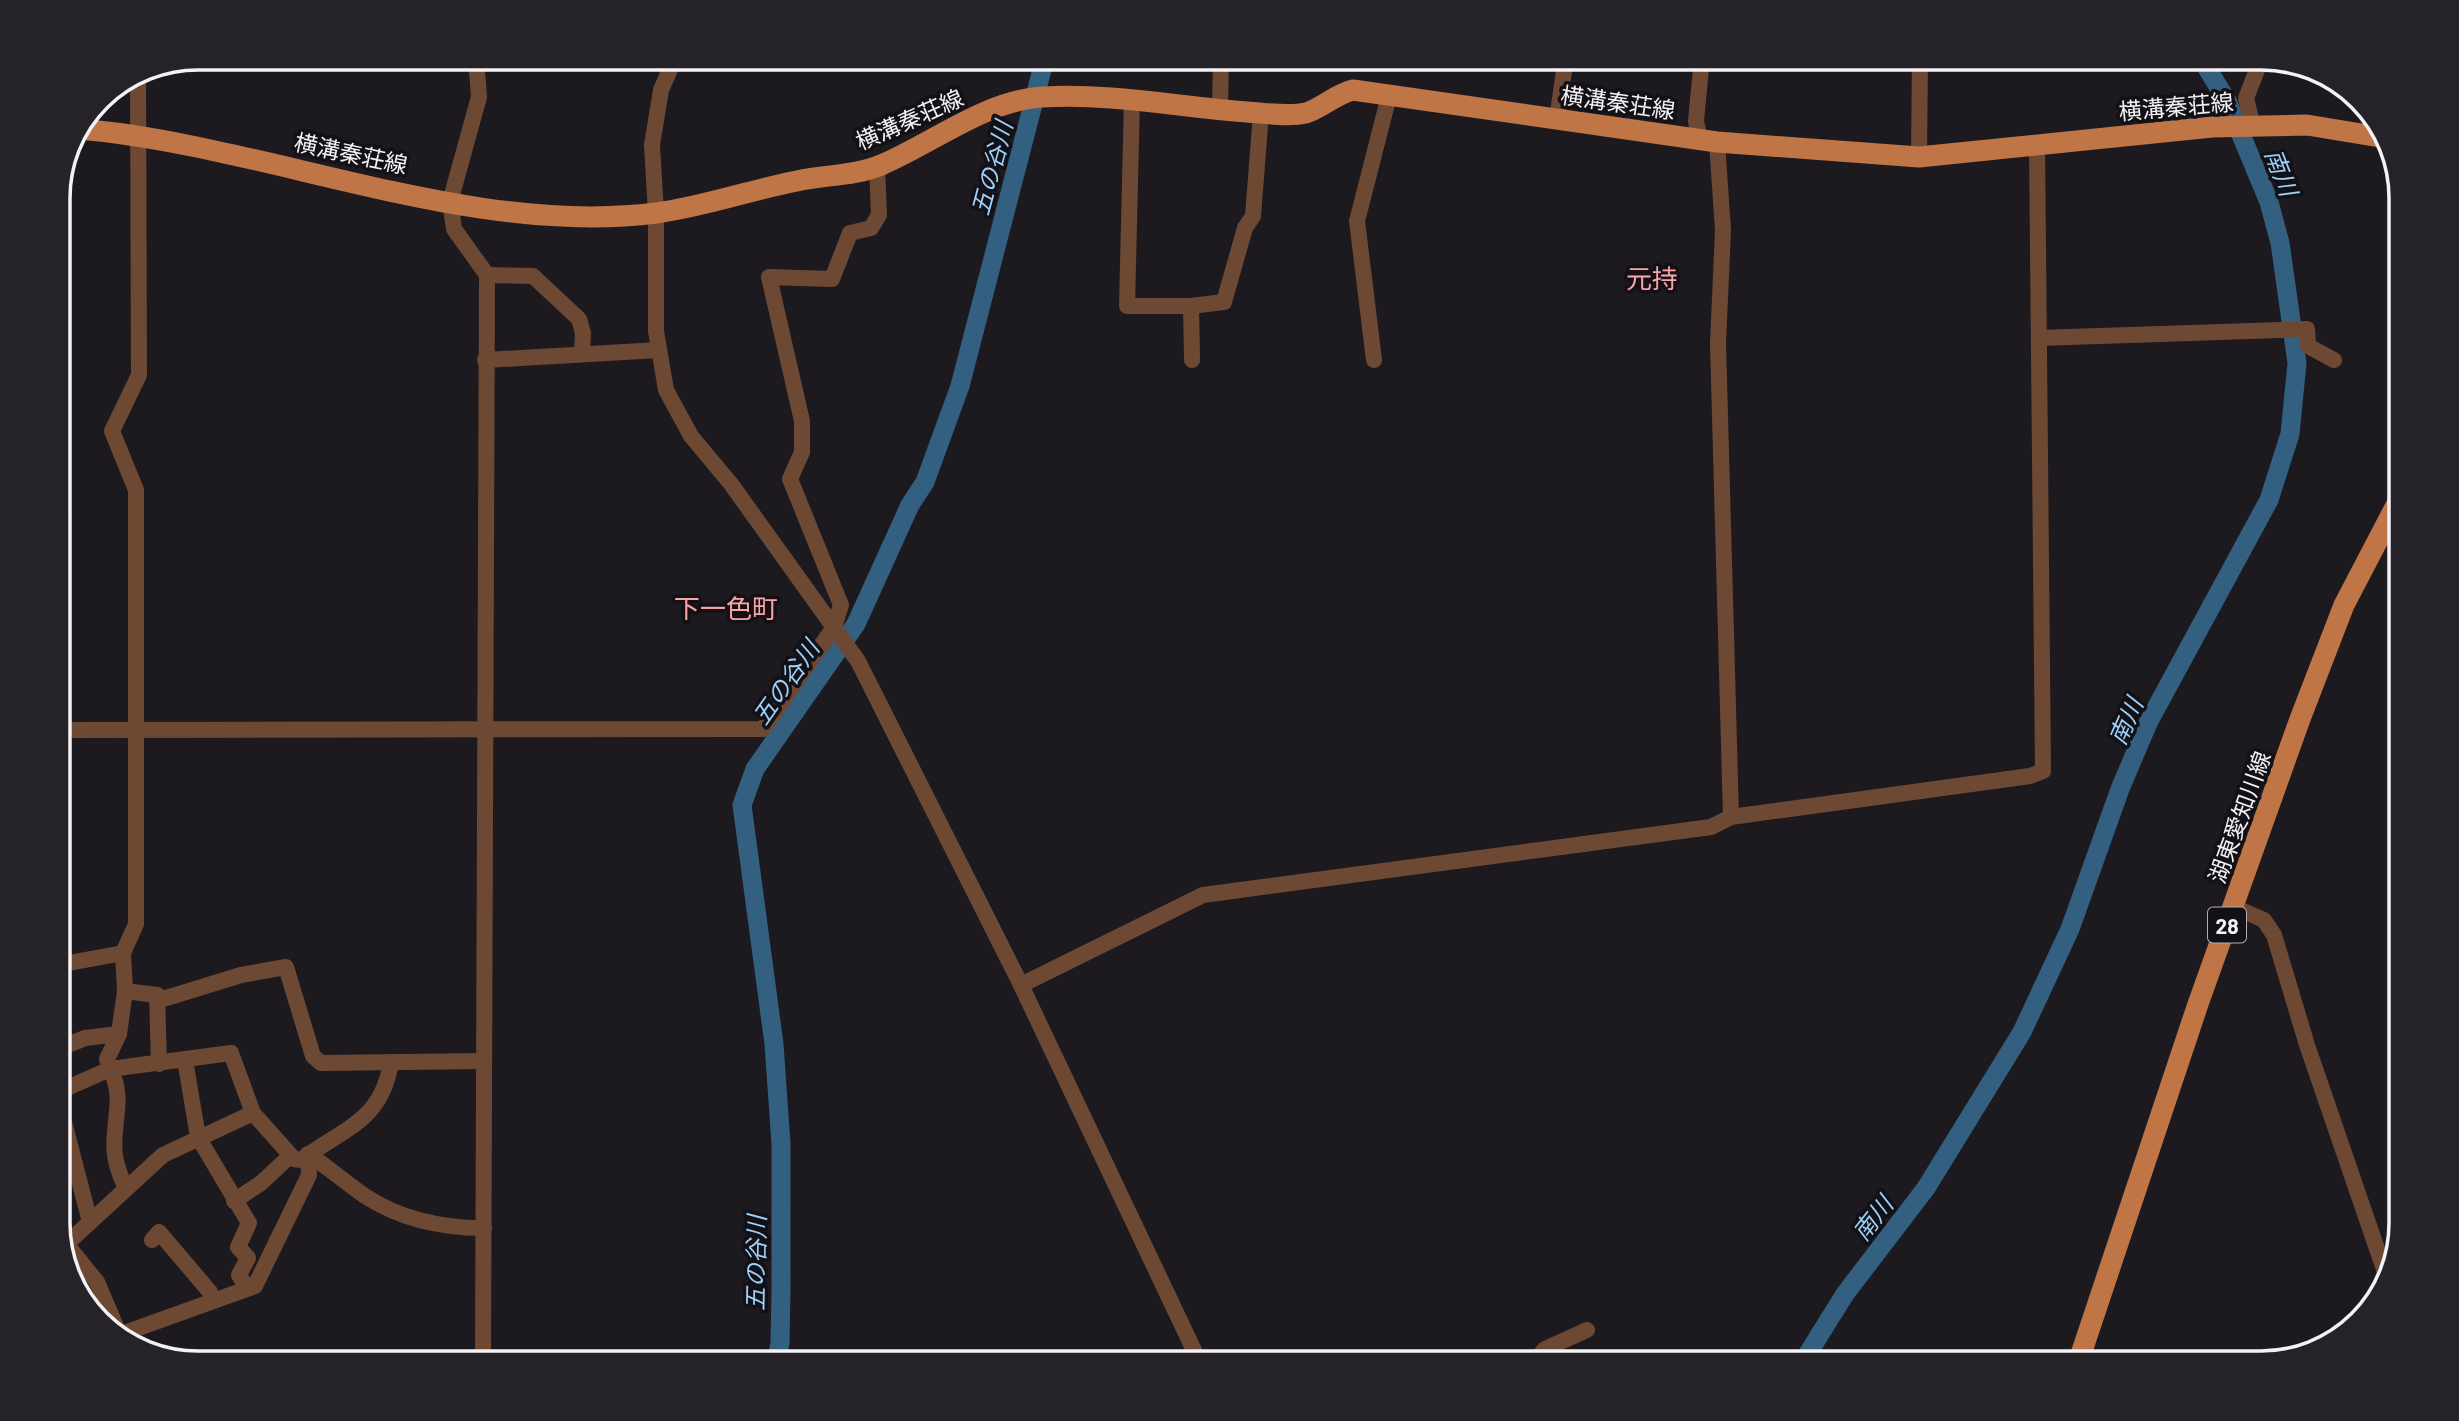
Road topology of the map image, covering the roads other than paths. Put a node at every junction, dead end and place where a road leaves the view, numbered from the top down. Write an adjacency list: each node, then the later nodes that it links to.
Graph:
1 (477, 70): 22 (street)
2 (670, 70): 23 (street)
3 (1221, 70): 11 (street)
4 (1564, 70): 13 (street)
5 (1701, 70): 18 (street)
6 (1920, 70): 20 (street)
7 (2257, 70): 14 (street)
8 (138, 85): 16 (street)
9 (1389, 96): 12 (main road, 横溝秦荘線); 13 (main road, 横溝秦荘線); 31 (street)
10 (1132, 99): 11 (main road, 横溝秦荘線); 21 (main road, 横溝秦荘線); 25 (street)
11 (1220, 110): 12 (main road, 横溝秦荘線)
12 (1261, 113): 25 (street)
13 (1557, 119): 18 (main road, 横溝秦荘線)
14 (2253, 127): 17 (main road, 横溝秦荘線); 19 (main road, 横溝秦荘線)
15 (90, 130): 16 (main road, 横溝秦荘線)
16 (138, 134): 22 (main road, 横溝秦荘線); 36 (street)
17 (2373, 136)
18 (1708, 141): 20 (main road, 横溝秦荘線); 38 (street)
19 (2037, 145): 20 (main road, 横溝秦荘線); 26 (street)
20 (1919, 157)
21 (877, 167): 23 (main road, 横溝秦荘線); 34 (street)
22 (450, 202): 23 (main road, 横溝秦荘線); 24 (street)
23 (656, 213): 27 (street)
24 (487, 275): 28 (street); 29 (street)
25 (1191, 306): 30 (street)
26 (2039, 338): 32 (street); 38 (street)
27 (659, 350): 28 (street); 34 (street)
28 (582, 353): 29 (street)
29 (485, 360): 37 (street)
30 (1192, 360)
31 (1374, 360)
32 (2334, 360)
33 (2389, 521): 39 (main road, 湖東愛知川線 / 28)
34 (834, 627): 37 (street); 42 (street)
35 (70, 730): 36 (street)
36 (135, 730): 37 (street); 40 (street)
37 (484, 730): 48 (street)
38 (1731, 817): 42 (street)
39 (2234, 906): 65 (street); 74 (main road, 湖東愛知川線 / 28)
40 (123, 953): 41 (street); 43 (street)
41 (70, 963)
42 (1021, 985): 72 (street)
43 (125, 991): 44 (street); 45 (street)
44 (157, 995): 49 (street); 50 (street)
45 (119, 1034): 46 (street); 51 (street)
46 (70, 1044)
47 (185, 1060): 50 (street); 53 (street); 54 (street)
48 (483, 1061): 49 (street); 61 (street)
49 (391, 1062): 56 (street)
50 (159, 1064): 51 (street)
51 (110, 1069): 52 (street); 58 (street)
52 (70, 1087)
53 (253, 1113): 54 (street); 57 (street)
54 (198, 1136): 58 (street); 59 (street)
55 (70, 1146): 60 (street)
56 (308, 1154): 57 (street); 61 (street); 66 (street)
57 (290, 1156): 59 (street)
58 (125, 1187): 60 (street)
59 (234, 1201): 66 (street)
60 (90, 1223): 62 (street)
61 (484, 1228): 71 (street)
62 (71, 1236)
63 (152, 1240): 67 (street)
64 (75, 1256): 68 (street)
65 (2382, 1264)
66 (247, 1288): 67 (street)
67 (212, 1301): 70 (street)
68 (111, 1316)
69 (1587, 1330): 73 (street)
70 (130, 1332)
71 (483, 1351)
72 (1194, 1351)
73 (1543, 1351)
74 (2082, 1351)

